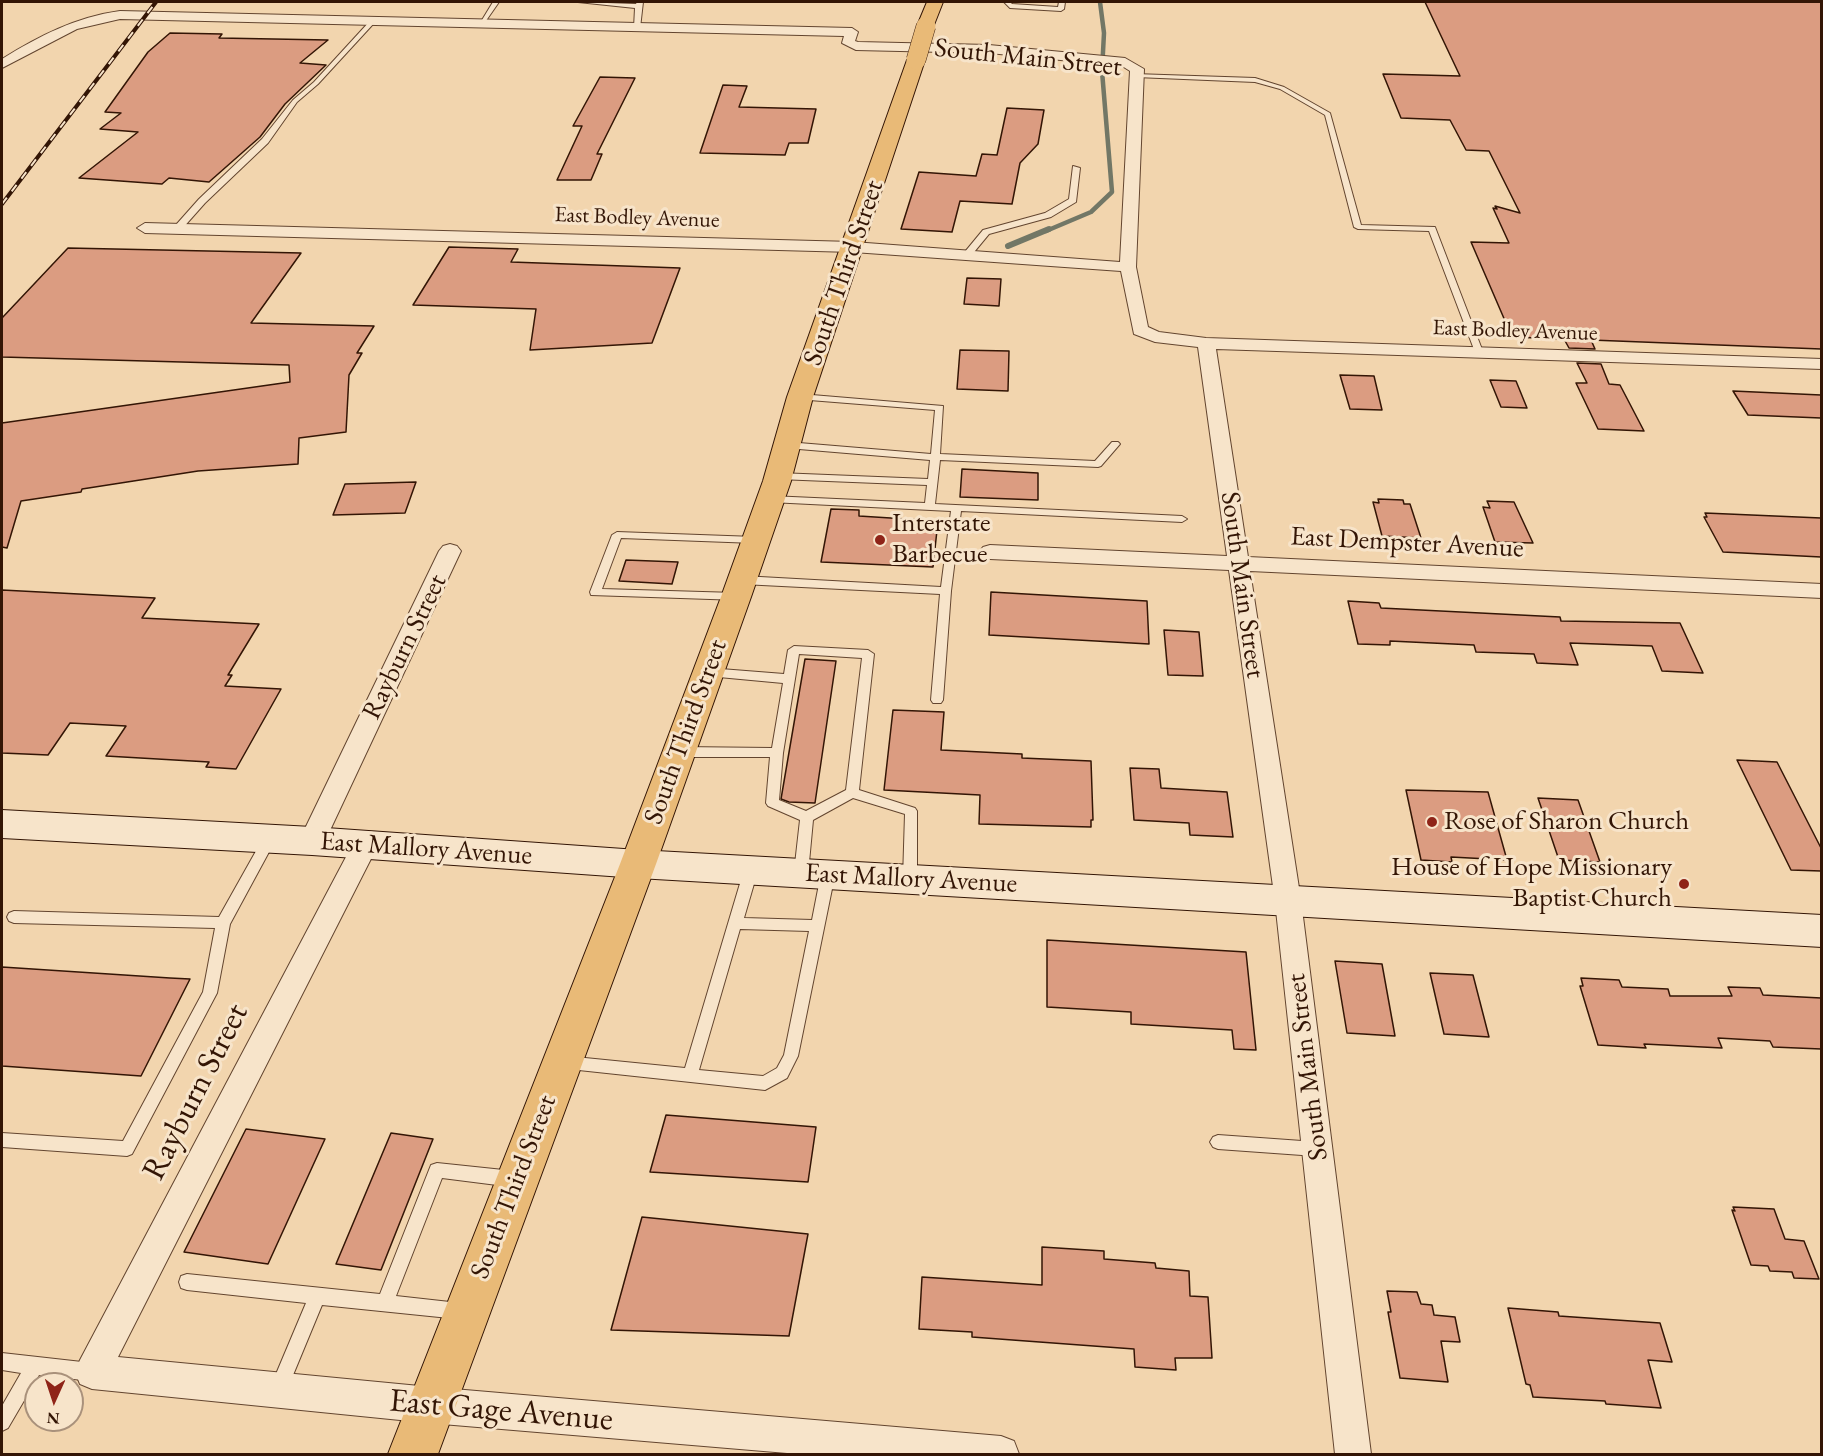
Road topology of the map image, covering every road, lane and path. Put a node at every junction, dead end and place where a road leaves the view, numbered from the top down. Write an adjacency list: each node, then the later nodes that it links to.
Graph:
1 (496, 2): 8 (lane)
2 (581, 2): 6 (lane)
3 (935, 2): 15 (main road, South Third Street, bridge)
4 (1007, 2): 5 (lane)
5 (1062, 2)
6 (639, 4): 9 (lane)
7 (372, 22): 8 (street); 10 (street); 14 (lane)
8 (481, 24): 9 (street)
9 (637, 28): 11 (street, South Main Street)
10 (2, 64)
11 (1136, 75): 17 (street, South Main Street); 19 (lane)
12 (1076, 168): 16 (lane)
13 (145, 228): 14 (street, East Bodley Avenue)
14 (178, 228): 15 (street, East Bodley Avenue)
15 (853, 247): 16 (street, East Bodley Avenue); 21 (main road, South Third Street)
16 (967, 255): 17 (street, East Bodley Avenue)
17 (1128, 267): 18 (street, South Main Street)
18 (1206, 343): 19 (street, East Bodley Avenue); 33 (street, South Main Street)
19 (1479, 352): 20 (street, East Bodley Avenue)
20 (1821, 364)
21 (800, 397): 23 (main road, South Third Street); 24 (lane)
22 (1115, 444): 24 (lane)
23 (787, 445): 24 (lane); 26 (main road, South Third Street)
24 (935, 457): 25 (lane)
25 (933, 482): 26 (lane); 27 (lane)
26 (774, 488): 27 (lane); 30 (main road, South Third Street)
27 (930, 507): 28 (lane)
28 (956, 508): 29 (lane); 35 (lane)
29 (1182, 519)
30 (755, 540): 34 (main road, South Third Street); 34 (lane)
31 (450, 551): 46 (street, Rayburn Street)
32 (990, 552): 33 (street, East Dempster Avenue)
33 (1239, 563): 36 (street, East Dempster Avenue); 52 (street, South Main Street)
34 (738, 589): 35 (lane); 37 (main road, South Third Street)
35 (946, 591): 39 (lane)
36 (1821, 591)
37 (708, 672): 38 (lane); 40 (main road, South Third Street)
38 (789, 679): 41 (lane); 42 (lane)
39 (937, 700)
40 (678, 752): 41 (lane); 48 (main road, South Third Street)
41 (777, 753): 43 (lane)
42 (852, 793): 43 (lane); 51 (lane)
43 (807, 817): 50 (lane)
44 (2, 824): 45 (main road, East Mallory Avenue)
45 (270, 838): 46 (main road, East Mallory Avenue); 54 (lane)
46 (312, 841): 47 (main road, East Mallory Avenue)
47 (365, 845): 48 (main road, East Mallory Avenue); 70 (street, Rayburn Street)
48 (638, 864): 49 (main road, East Mallory Avenue); 58 (main road, South Third Street)
49 (751, 870): 50 (main road, East Mallory Avenue); 55 (lane)
50 (814, 874): 51 (main road, East Mallory Avenue); 56 (lane)
51 (910, 879): 52 (main road, East Mallory Avenue)
52 (1288, 901): 57 (main road, East Mallory Avenue); 62 (street, South Main Street)
53 (14, 916): 54 (lane)
54 (223, 923): 60 (lane)
55 (735, 923): 56 (lane); 59 (lane)
56 (817, 926): 59 (lane)
57 (1821, 931)
58 (561, 1063): 59 (lane); 63 (main road, South Third Street)
59 (690, 1075)
60 (2, 1140)
61 (1218, 1142): 62 (lane)
62 (1317, 1149): 76 (street, South Main Street)
63 (517, 1179): 66 (lane); 67 (main road, South Third Street)
64 (187, 1282): 65 (lane)
65 (316, 1296): 66 (lane); 71 (lane)
66 (385, 1303): 67 (lane)
67 (466, 1311): 72 (main road, South Third Street)
68 (2, 1362): 69 (lane, East Gage Avenue)
69 (34, 1366): 70 (lane, East Gage Avenue); 73 (lane)
70 (92, 1372): 71 (street, East Gage Avenue)
71 (279, 1390): 72 (street, East Gage Avenue)
72 (430, 1406): 74 (main road, South Third Street); 75 (street, East Gage Avenue)
73 (2, 1422)
74 (413, 1455)
75 (1001, 1455)
76 (1353, 1455)

